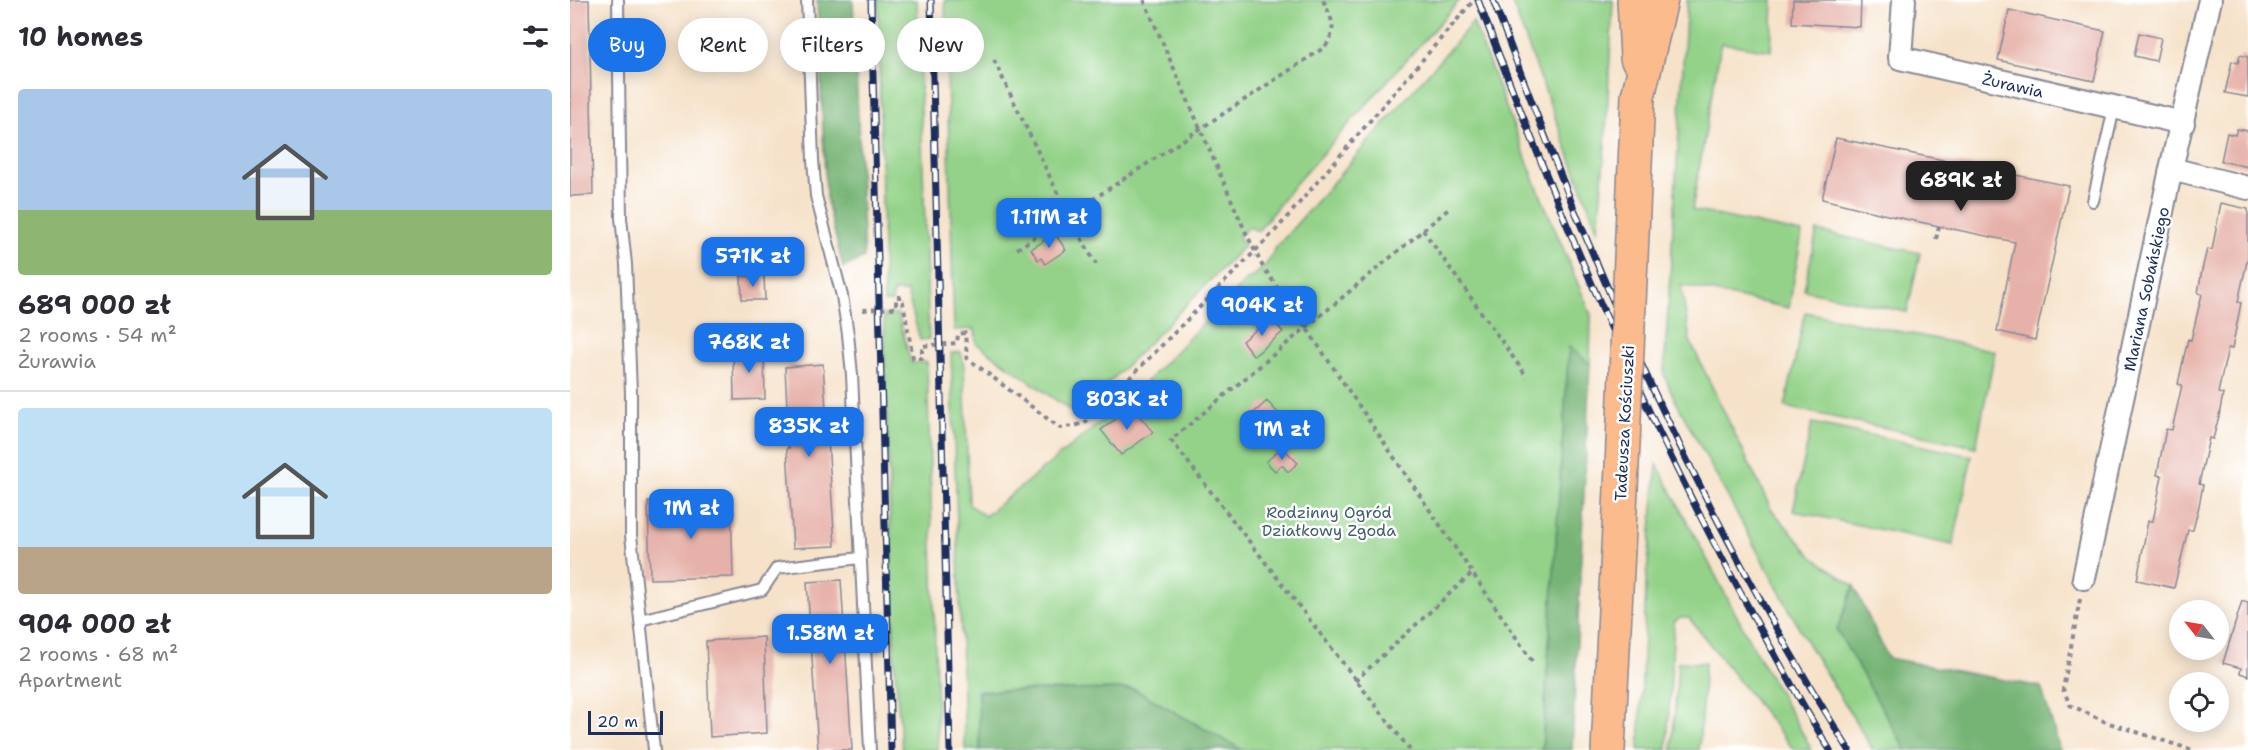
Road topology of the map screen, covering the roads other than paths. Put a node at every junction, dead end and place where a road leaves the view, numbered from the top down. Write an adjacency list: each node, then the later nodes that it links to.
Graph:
1 (618, 0): 15 (lane)
2 (807, 0): 13 (lane)
3 (1634, 0): 7 (main road, Tadeusza Kościuszki)
4 (1661, 0): 7 (main road, Tadeusza Kościuszki)
5 (1904, 0): 8 (street, Żurawia)
6 (2210, 0): 9 (street, Mariana Sobańskiego)
7 (1638, 96): 18 (main road, Tadeusza Kościuszki, bridge)
8 (2114, 108): 9 (street, Żurawia); 12 (lane)
9 (2182, 123): 10 (street, Mariana Sobańskiego)
10 (2171, 169): 11 (street); 14 (street, Mariana Sobańskiego)
11 (2248, 188)
12 (2092, 201)
13 (860, 558): 15 (lane); 17 (lane)
14 (2084, 578)
15 (640, 620): 16 (lane)
16 (654, 750)
17 (870, 750)
18 (1608, 750)

